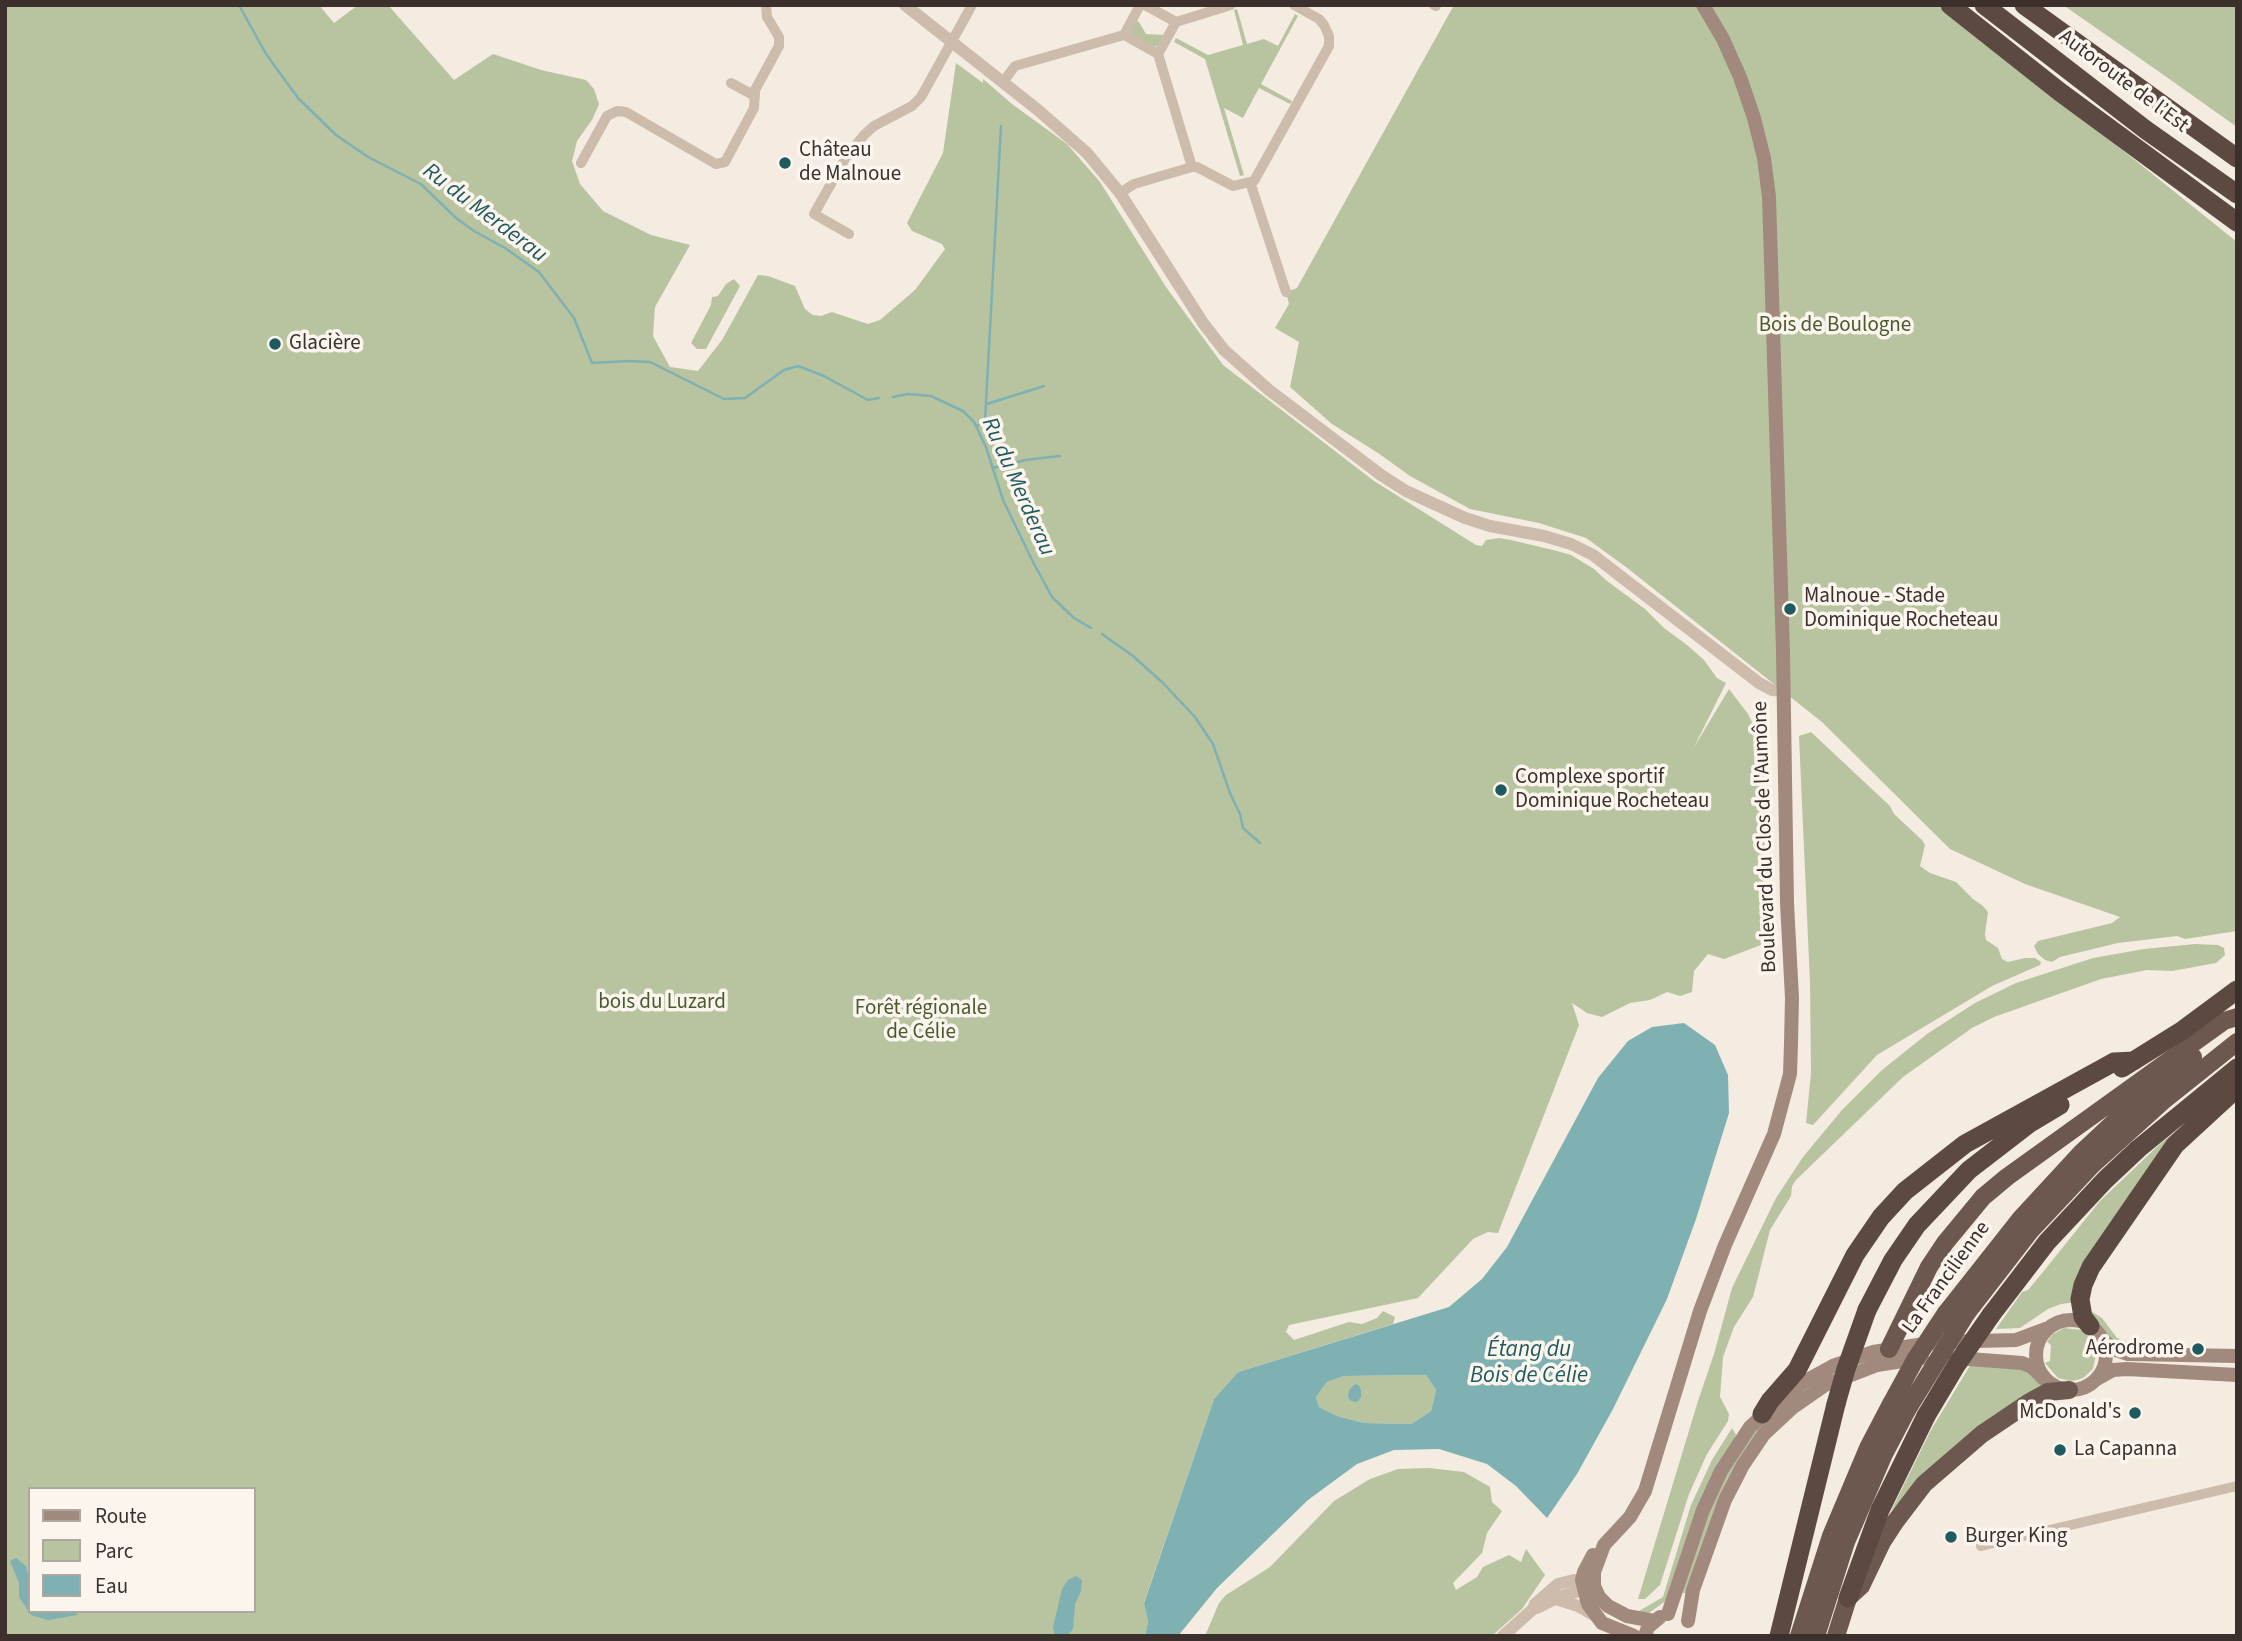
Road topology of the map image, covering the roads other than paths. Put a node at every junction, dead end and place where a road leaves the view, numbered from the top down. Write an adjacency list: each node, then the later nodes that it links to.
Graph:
1 (766, 5): 17 (street)
2 (905, 5): 13 (street, Boulevard du Clos de l'Aumône)
3 (972, 5): 13 (street)
4 (1142, 5): 11 (street); 12 (street)
5 (1231, 5): 11 (street)
6 (1703, 5): 27 (main road)
7 (1950, 5): 24 (highway)
8 (1984, 5): 23 (highway, Autoroute de l’Est)
9 (2024, 5): 18 (highway, Autoroute de l’Est)
10 (1299, 7): 21 (street)
11 (1176, 22): 14 (street)
12 (1124, 35): 14 (street); 15 (street)
13 (952, 42): 15 (street, Boulevard du Clos de l'Aumône); 25 (street)
14 (1158, 54): 20 (street)
15 (1003, 82): 22 (street, Boulevard du Clos de l'Aumône)
16 (731, 83): 17 (street)
17 (755, 96): 19 (street)
18 (2237, 158)
19 (581, 163)
20 (1192, 166): 21 (street); 22 (street)
21 (1250, 182): 26 (street)
22 (1120, 193): 27 (street, Boulevard du Clos de l'Aumône)
23 (2237, 194)
24 (2237, 222)
25 (849, 234)
26 (1286, 292)
27 (1784, 691): 46 (main road, Boulevard du Clos de l'Aumône)
28 (2237, 990): 31 (highway)
29 (2237, 1019): 36 (highway); 42 (highway, La Francilienne, bridge)
30 (2237, 1042): 42 (highway, La Francilienne, bridge)
31 (2134, 1061): 43 (highway); 56 (highway, bridge)
32 (2237, 1068): 47 (highway, bridge)
33 (2237, 1088): 35 (highway)
34 (2048, 1328): 35 (main road); 36 (main road); 39 (main road)
35 (2095, 1332): 37 (main road); 40 (main road)
36 (1889, 1349): 43 (main road)
37 (2237, 1356)
38 (2237, 1375): 40 (main road)
39 (2045, 1379): 41 (main road); 50 (main road)
40 (2093, 1382): 41 (main road)
41 (2069, 1390): 47 (highway)
42 (1899, 1407): 57 (highway, La Francilienne); 58 (highway, La Francilienne)
43 (1762, 1414): 50 (main road)
44 (2237, 1486): 45 (street)
45 (1981, 1546)
46 (1586, 1585): 48 (street); 49 (street); 51 (main road); 52 (main road)
47 (1848, 1598): 59 (highway)
48 (1556, 1599): 49 (street); 51 (street)
49 (1533, 1609): 53 (street)
50 (1668, 1614): 52 (main road)
51 (1595, 1616): 54 (main road)
52 (1654, 1620): 55 (main road)
53 (1503, 1636)
54 (1634, 1636)
55 (1645, 1636)
56 (1779, 1636)
57 (1799, 1636)
58 (1816, 1636)
59 (1836, 1636)

